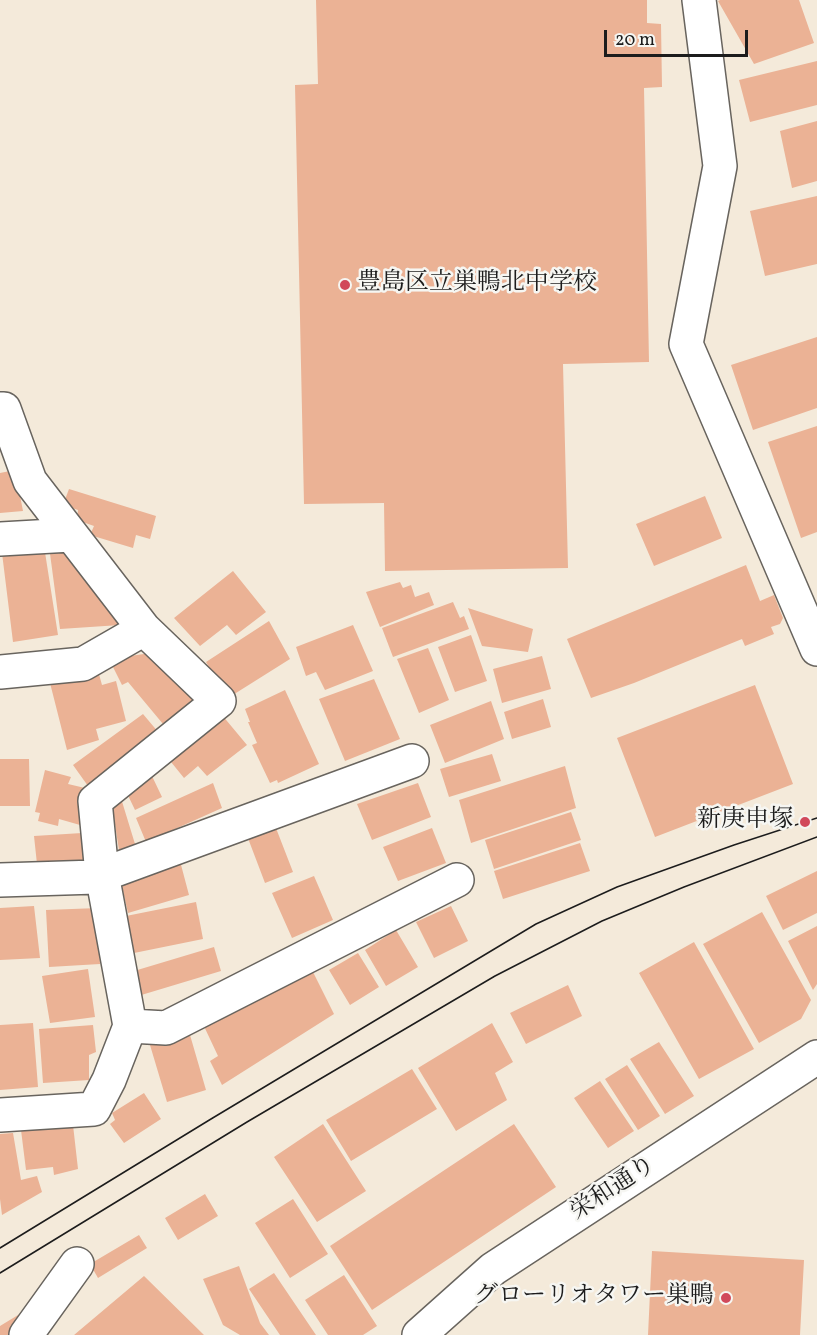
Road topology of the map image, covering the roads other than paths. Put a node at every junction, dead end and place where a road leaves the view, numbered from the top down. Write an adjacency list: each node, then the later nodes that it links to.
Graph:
1 (699, 0): 6 (street)
2 (0, 409): 3 (street)
3 (71, 535): 4 (street); 5 (street)
4 (0, 539)
5 (144, 629): 7 (street); 9 (street)
6 (817, 649)
7 (0, 672)
8 (412, 761): 9 (street)
9 (102, 874): 10 (street); 12 (street)
10 (0, 880)
11 (457, 880): 12 (street)
12 (130, 1026): 14 (street)
13 (817, 1057): 17 (street, 栄和通り)
14 (0, 1115)
15 (77, 1264): 16 (street)
16 (26, 1335)
17 (419, 1335)

